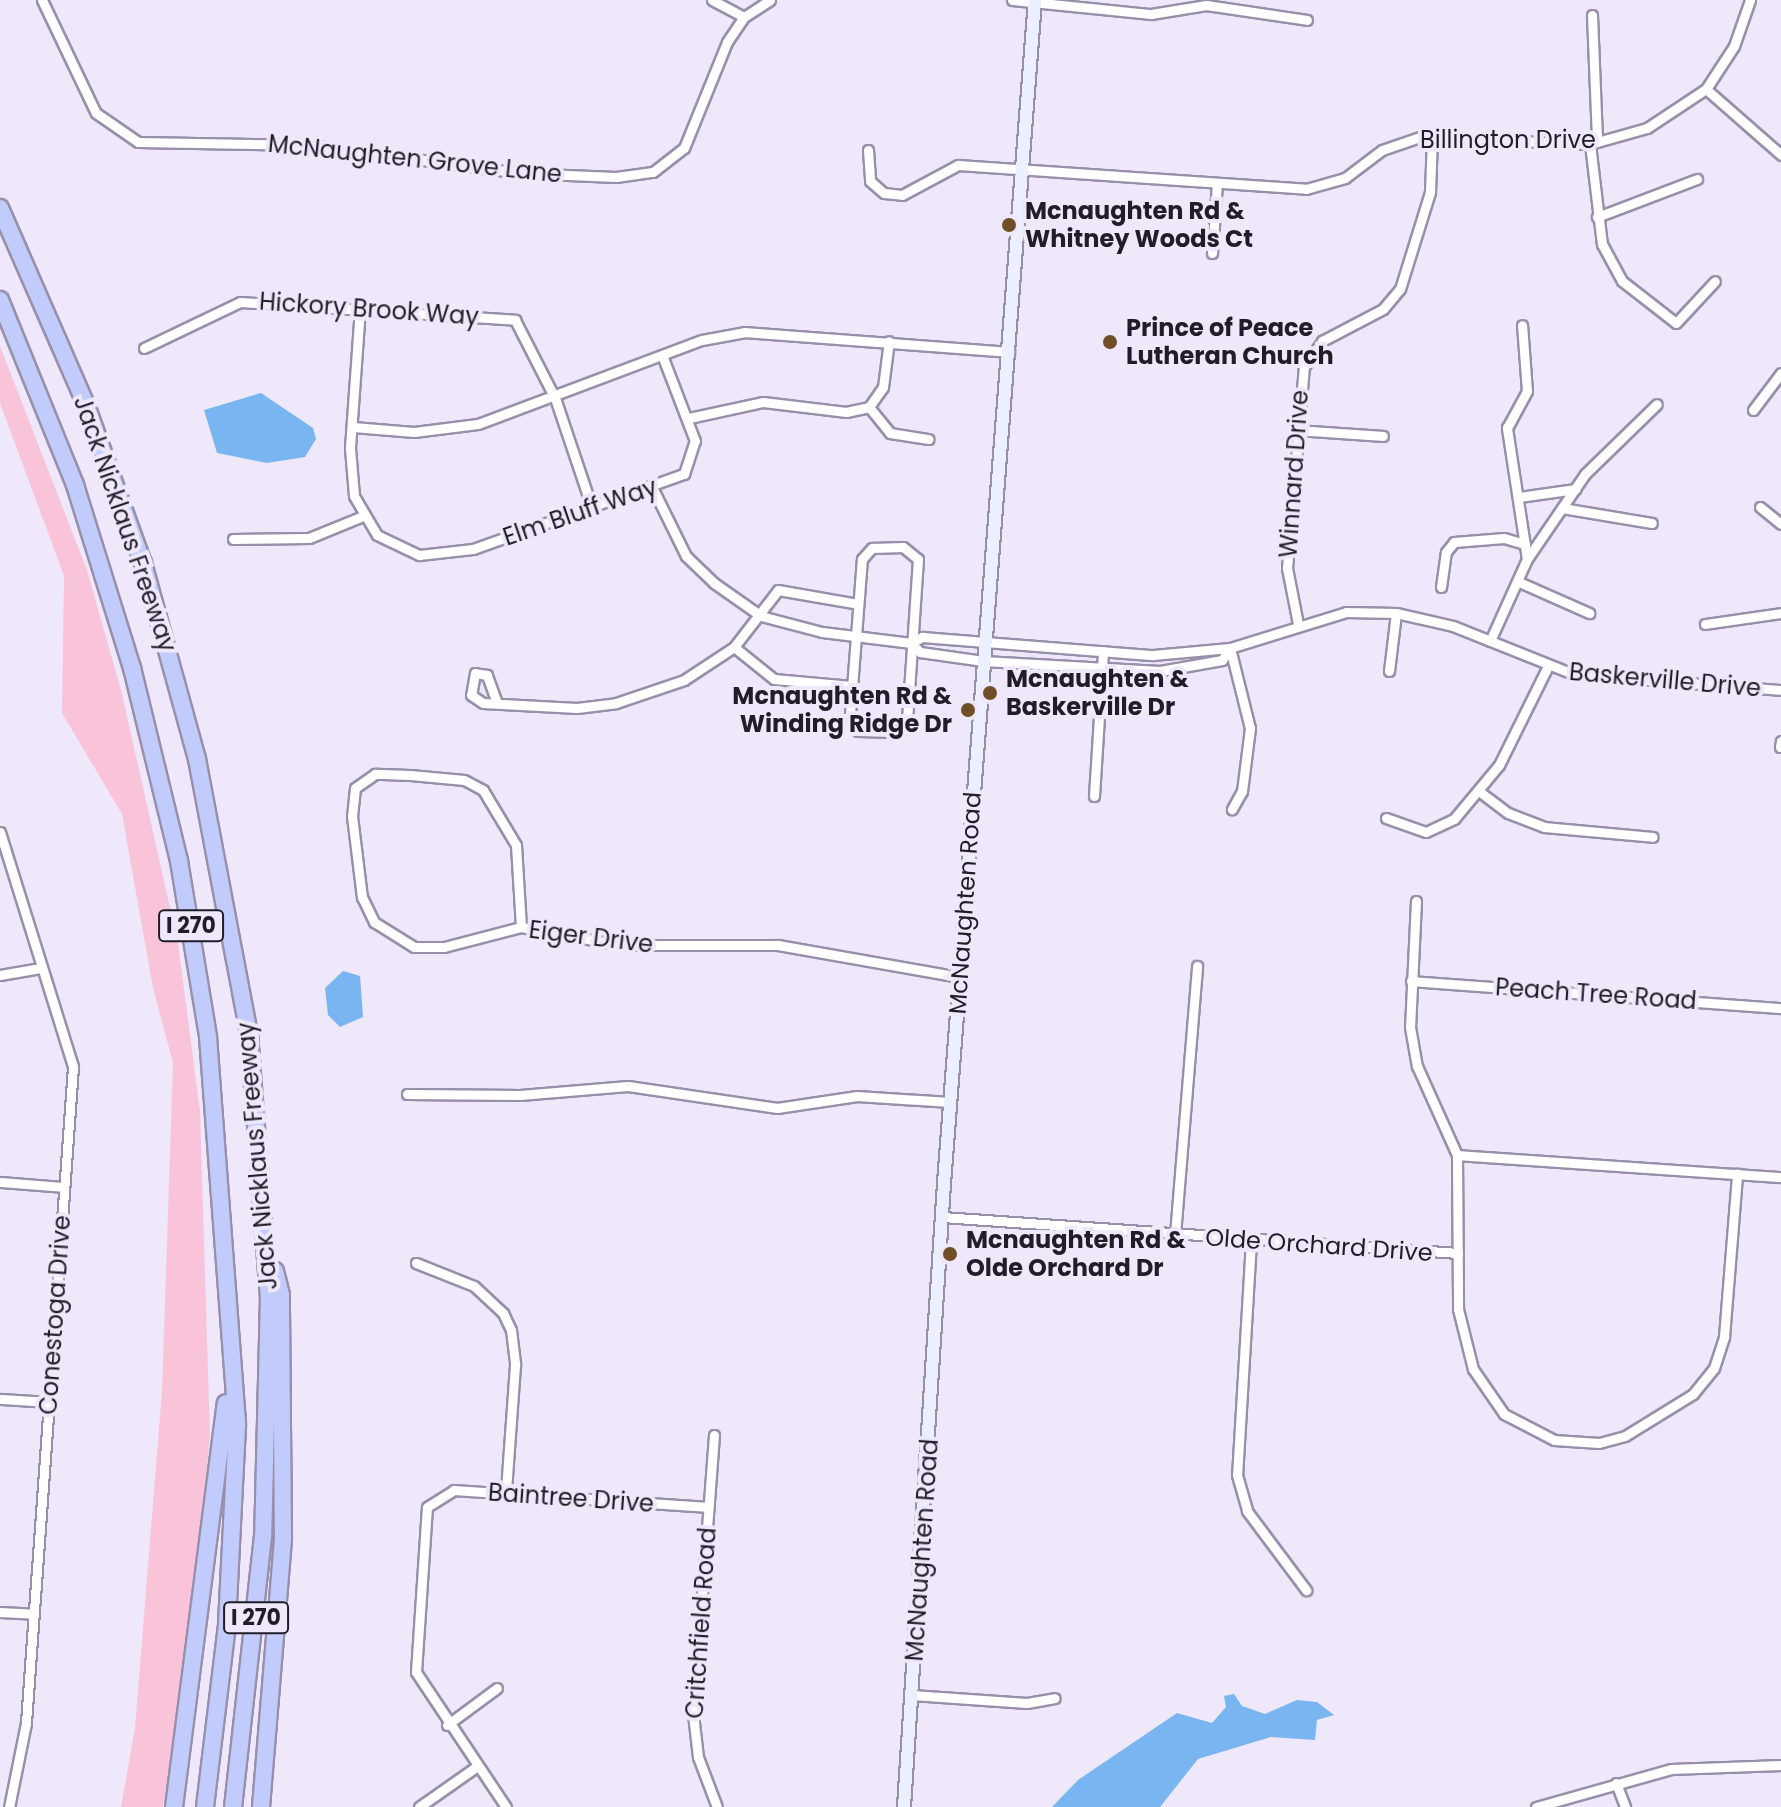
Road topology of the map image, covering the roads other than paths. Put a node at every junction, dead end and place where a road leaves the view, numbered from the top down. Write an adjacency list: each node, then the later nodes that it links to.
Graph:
1 (42, 0): 8 (street, McNaughten Grove Lane)
2 (712, 0): 8 (street)
3 (770, 0): 8 (street, McNaughten Grove Lane)
4 (1012, 0): 6 (street)
5 (1750, 0): 10 (street)
6 (1035, 1): 9 (street); 15 (street, McNaughten Road)
7 (1592, 15): 12 (street)
8 (744, 17)
9 (1307, 20)
10 (1706, 89): 12 (street, Billington Drive); 14 (street)
11 (1432, 137): 12 (street, Billington Drive); 17 (street, Billington Drive); 36 (street, Winnard Drive)
12 (1594, 143): 19 (street)
13 (868, 150): 15 (street, Billington Drive)
14 (1781, 155)
15 (1023, 168): 17 (street, Billington Drive); 27 (street, McNaughten Road)
16 (1697, 179): 19 (street)
17 (1217, 184): 20 (street)
18 (0, 208): 99 (highway, Jack Nicklaus Freeway / I 270)
19 (1597, 217): 21 (street)
20 (1212, 253)
21 (1715, 281)
22 (0, 300): 103 (highway, Jack Nicklaus Freeway / I 270)
23 (360, 308): 26 (street, Hickory Brook Way); 30 (street, Hickory Brook Way); 35 (street)
24 (1522, 325): 41 (street)
25 (889, 341): 27 (street); 28 (street); 32 (street)
26 (144, 348)
27 (1009, 352): 63 (street, McNaughten Road)
28 (662, 355): 30 (street); 34 (street, Elm Bluff Way)
29 (1781, 373): 33 (street)
30 (555, 398): 35 (street); 43 (street)
31 (1657, 404): 40 (street)
32 (869, 407): 34 (street); 38 (street)
33 (1753, 410)
34 (689, 418): 39 (street, Elm Bluff Way)
35 (353, 427): 45 (street)
36 (1297, 430): 37 (street); 58 (street, Winnard Drive)
37 (1383, 436)
38 (929, 439)
39 (652, 487): 43 (street, Elm Bluff Way); 57 (street)
40 (1575, 489): 41 (street); 44 (street)
41 (1519, 497): 49 (street)
42 (1760, 507): 47 (street)
43 (592, 508): 45 (street, Elm Bluff Way)
44 (1562, 508): 46 (street); 50 (street)
45 (363, 516): 48 (street)
46 (1652, 523)
47 (1781, 524)
48 (233, 539)
49 (1525, 544): 50 (street); 52 (street)
50 (1527, 559): 51 (street)
51 (1519, 582): 55 (street); 61 (street)
52 (1441, 587)
53 (858, 604): 57 (street); 60 (street); 62 (street)
54 (1396, 613): 58 (street, Baskerville Drive); 61 (street, Baskerville Drive); 70 (street)
55 (1589, 613)
56 (1781, 613): 59 (street)
57 (761, 616): 60 (street); 64 (street)
58 (1298, 624): 65 (street, Baskerville Drive)
59 (1705, 624)
60 (857, 636): 62 (street); 71 (street)
61 (1490, 641): 68 (street, Baskerville Drive)
62 (911, 643): 63 (street, Baskerville Drive); 67 (street, Baskerville Drive); 71 (street)
63 (984, 644): 66 (street, Baskerville Drive); 67 (street, McNaughten Road)
64 (734, 647): 71 (street); 73 (street)
65 (1230, 648): 66 (street, Baskerville Drive); 69 (street, Baskerville Drive); 78 (street)
66 (1103, 651): 69 (street)
67 (983, 661): 69 (street, Baskerville Drive); 87 (street, McNaughten Road)
68 (1547, 668): 72 (street, Baskerville Drive); 76 (street)
69 (1102, 669): 77 (street)
70 (1389, 671)
71 (852, 686)
72 (1781, 690)
73 (497, 703)
74 (1781, 741): 75 (street)
75 (1780, 747)
76 (1480, 792): 79 (street); 81 (street)
77 (1094, 796)
78 (1232, 809)
79 (1386, 818)
80 (0, 832): 85 (street, Conestoga Drive)
81 (1653, 837)
82 (1416, 901): 88 (street)
83 (521, 927): 83 (street, Eiger Drive); 87 (street, Eiger Drive)
84 (1197, 966): 98 (street)
85 (40, 968): 86 (street); 96 (street, Conestoga Drive)
86 (0, 975)
87 (959, 977): 91 (street, McNaughten Road)
88 (1411, 981): 89 (street, Peach Tree Road); 92 (street)
89 (1781, 1008)
90 (407, 1094): 91 (street)
91 (950, 1102): 97 (street, McNaughten Road)
92 (1457, 1155): 93 (street); 101 (street)
93 (1737, 1174): 94 (street); 101 (street)
94 (1781, 1177)
95 (0, 1182): 96 (street)
96 (64, 1187): 105 (street, Conestoga Drive)
97 (942, 1217): 98 (street, Olde Orchard Drive); 113 (street, McNaughten Road)
98 (1175, 1235): 100 (street, Olde Orchard Drive)
99 (266, 1241): 122 (highway, Jack Nicklaus Freeway / I 270); 123 (highway)
100 (1251, 1241): 101 (street, Olde Orchard Drive); 109 (street)
101 (1458, 1253)
102 (416, 1263): 107 (street)
103 (228, 1293): 120 (highway); 121 (highway, Jack Nicklaus Freeway / I 270)
104 (0, 1399): 105 (street)
105 (49, 1402): 111 (street, Conestoga Drive)
106 (714, 1435): 108 (street, Critchfield Road)
107 (506, 1492): 108 (street, Baintree Drive); 115 (street, Baintree Drive)
108 (708, 1507): 126 (street, Critchfield Road)
109 (1306, 1590)
110 (0, 1612): 111 (street)
111 (34, 1614): 119 (street, Conestoga Drive)
112 (497, 1688): 115 (street)
113 (912, 1695): 114 (street); 127 (street, McNaughten Road)
114 (1055, 1698)
115 (447, 1725): 117 (street)
116 (1781, 1765): 118 (street)
117 (476, 1767): 124 (street); 125 (street)
118 (1616, 1783): 128 (street); 129 (street)
119 (9, 1807)
120 (174, 1807)
121 (205, 1807)
122 (233, 1807)
123 (261, 1807)
124 (419, 1807)
125 (506, 1807)
126 (717, 1807)
127 (904, 1807)
128 (1536, 1807)
129 (1625, 1807)

